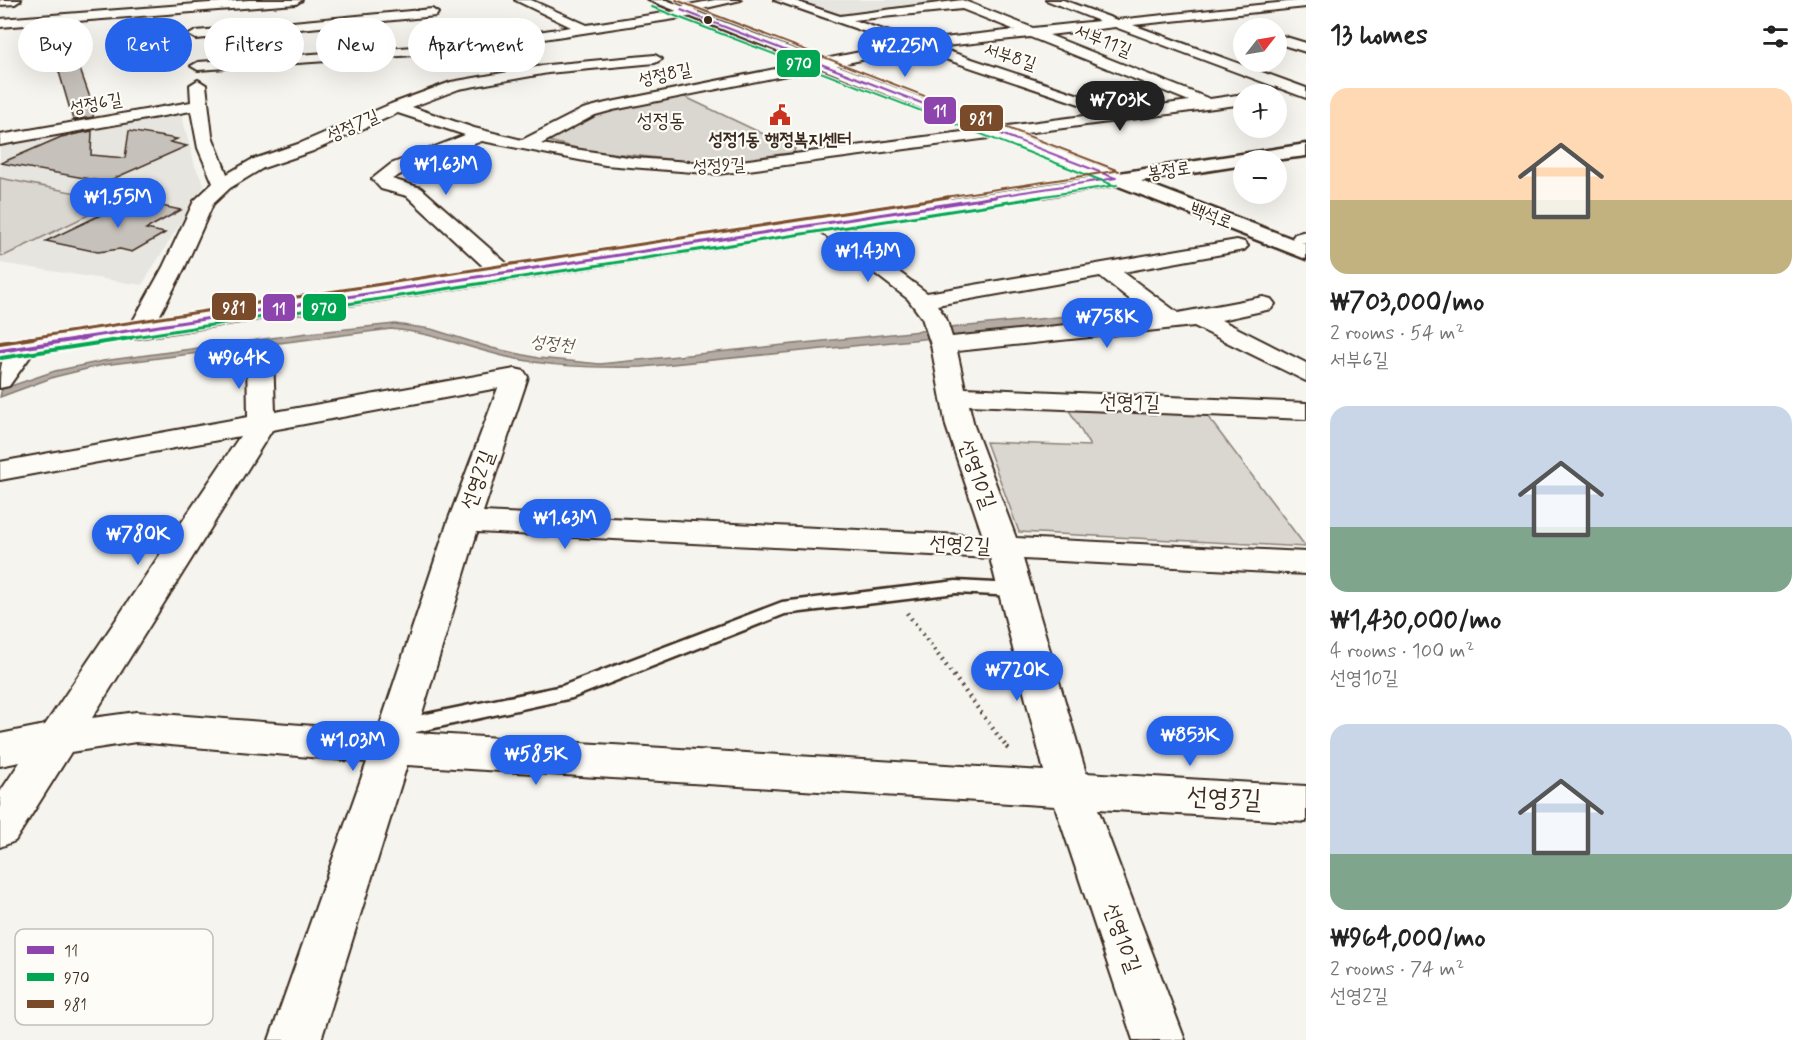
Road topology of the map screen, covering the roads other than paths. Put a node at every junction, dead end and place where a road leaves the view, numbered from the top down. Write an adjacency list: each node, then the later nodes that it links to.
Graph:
1 (15, 0): 10 (street)
2 (296, 0): 14 (street)
3 (423, 0): 19 (street)
4 (521, 0): 25 (street)
5 (655, 0): 16 (street, 백석로)
6 (735, 0): 16 (street)
7 (780, 0): 20 (street, 서부8길)
8 (1052, 0): 22 (street)
9 (1264, 0): 15 (street)
10 (0, 1)
11 (958, 2): 20 (street); 26 (street, 서부11길)
12 (1169, 3): 18 (street)
13 (1306, 3): 15 (street, 성정8길)
14 (194, 4): 21 (street); 28 (street)
15 (1282, 5): 17 (street); 18 (street, 성정8길)
16 (685, 11): 25 (street); 33 (street, 백석로)
17 (1306, 13)
18 (1201, 14): 22 (street, 성정8길); 24 (street)
19 (436, 18)
20 (835, 18): 30 (street, 서부8길)
21 (0, 23)
22 (1114, 23): 26 (street, 성정8길); 39 (street)
23 (408, 24): 28 (street)
24 (1233, 24)
25 (584, 28): 27 (street); 35 (street, 성정7길)
26 (1033, 32): 30 (street, 성정8길); 42 (street, 서부11길)
27 (545, 34)
28 (196, 35): 34 (street)
29 (1287, 42): 31 (street)
30 (916, 45): 33 (street, 성정8길); 45 (street, 서부8길)
31 (1306, 48)
32 (408, 51): 34 (street)
33 (821, 64): 38 (street, 성정8길); 46 (street, 백석로)
34 (198, 66): 43 (street)
35 (545, 69)
36 (472, 72): 44 (street, 성정7길)
37 (692, 76): 38 (street)
38 (711, 85): 49 (street, 성정8길)
39 (1304, 92): 40 (street)
40 (1287, 93)
41 (1233, 100): 42 (street, 성정9길)
42 (1208, 103): 45 (street, 성정9길)
43 (199, 105): 48 (street, 성정6길); 52 (street)
44 (397, 106): 47 (street, 성정9길); 52 (street, 성정7길)
45 (1127, 114): 46 (street, 성정9길)
46 (992, 131): 49 (street, 성정9길); 51 (street, 백석로)
47 (482, 135): 49 (street, 성정9길); 58 (street)
48 (0, 140)
49 (525, 145)
50 (1306, 150): 51 (street, 봉정로)
51 (1116, 178): 53 (street, 봉정로); 54 (street, 백석로)
52 (223, 184): 63 (street, 성정7길)
53 (824, 225): 58 (street, 봉정로); 61 (street)
54 (1297, 240): 56 (street, 백석로)
55 (1237, 246): 57 (street)
56 (1306, 261)
57 (1106, 270): 61 (street); 62 (street)
58 (505, 274): 63 (street, 봉정로)
59 (1263, 304): 60 (street)
60 (1198, 318): 62 (street); 66 (street)
61 (933, 321): 62 (street); 68 (street, 선영10길)
62 (1173, 321)
63 (140, 330): 64 (street, 봉정로)
64 (12, 349): 67 (street)
65 (260, 355): 70 (street)
66 (1306, 373)
67 (0, 380)
68 (954, 396): 69 (street, 선영1길); 73 (street, 선영10길)
69 (1306, 411)
70 (262, 423): 71 (street, 선영2길); 72 (street, 선영2길); 76 (street)
71 (0, 471)
72 (464, 521): 73 (street, 선영2길); 77 (street)
73 (1003, 548): 74 (street, 선영2길); 75 (street, 선영10길)
74 (1306, 563)
75 (1015, 590): 77 (lane); 79 (street, 선영10길)
76 (58, 738): 77 (street, 선영3길); 78 (street, 선영3길); 81 (street)
77 (395, 738): 79 (street, 선영3길); 82 (street)
78 (0, 750)
79 (1070, 790): 80 (street, 선영3길); 83 (street, 선영10길)
80 (1306, 804)
81 (0, 828)
82 (295, 1040)
83 (1159, 1040)

